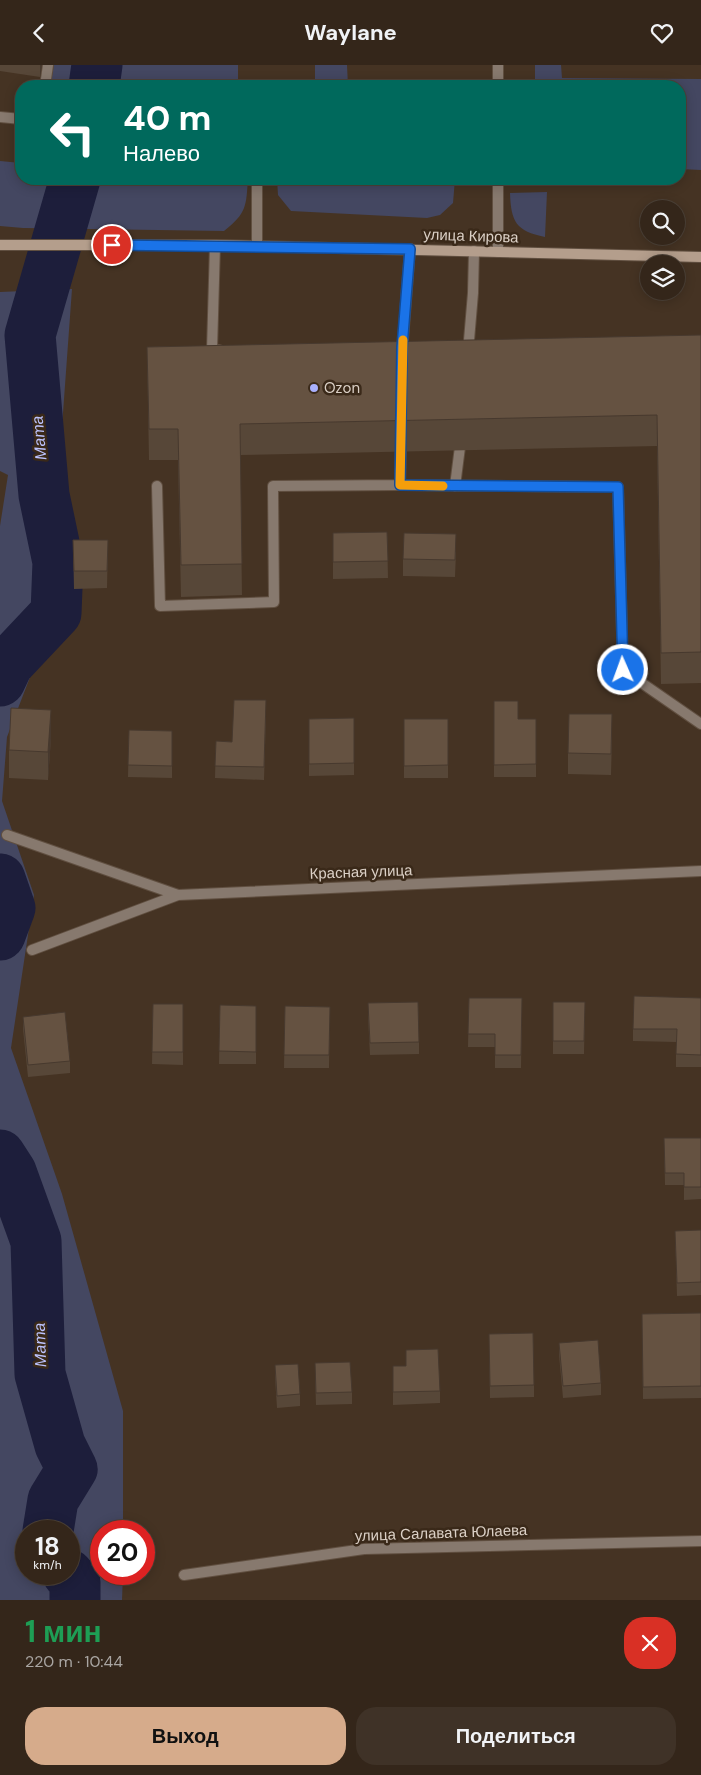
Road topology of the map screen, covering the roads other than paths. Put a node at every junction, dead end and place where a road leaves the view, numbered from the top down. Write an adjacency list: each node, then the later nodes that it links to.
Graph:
1 (48, 65): 3 (street)
2 (498, 65): 4 (street)
3 (46, 80)
4 (498, 80)
5 (0, 117): 6 (street)
6 (15, 118)
7 (257, 185): 11 (street)
8 (498, 185): 14 (street)
9 (0, 245): 10 (main road, улица Кирова)
10 (215, 245): 11 (main road, улица Кирова); 16 (street)
11 (257, 246): 12 (main road, улица Кирова)
12 (410, 249): 13 (main road, улица Кирова); 18 (street)
13 (474, 251): 14 (main road, улица Кирова); 17 (street)
14 (498, 252): 15 (main road, улица Кирова)
15 (701, 257)
16 (231, 349)
17 (467, 361)
18 (402, 364)
19 (461, 431): 23 (street)
20 (401, 432): 21 (street)
21 (400, 485): 22 (street); 23 (street)
22 (157, 486)
23 (455, 486): 24 (street)
24 (701, 723)
25 (7, 835): 27 (street)
26 (701, 871): 27 (street, Красная улица)
27 (178, 895): 28 (street, Красная улица)
28 (32, 950)
29 (701, 1541): 30 (street, улица Салавата Юлаева)
30 (184, 1575)

